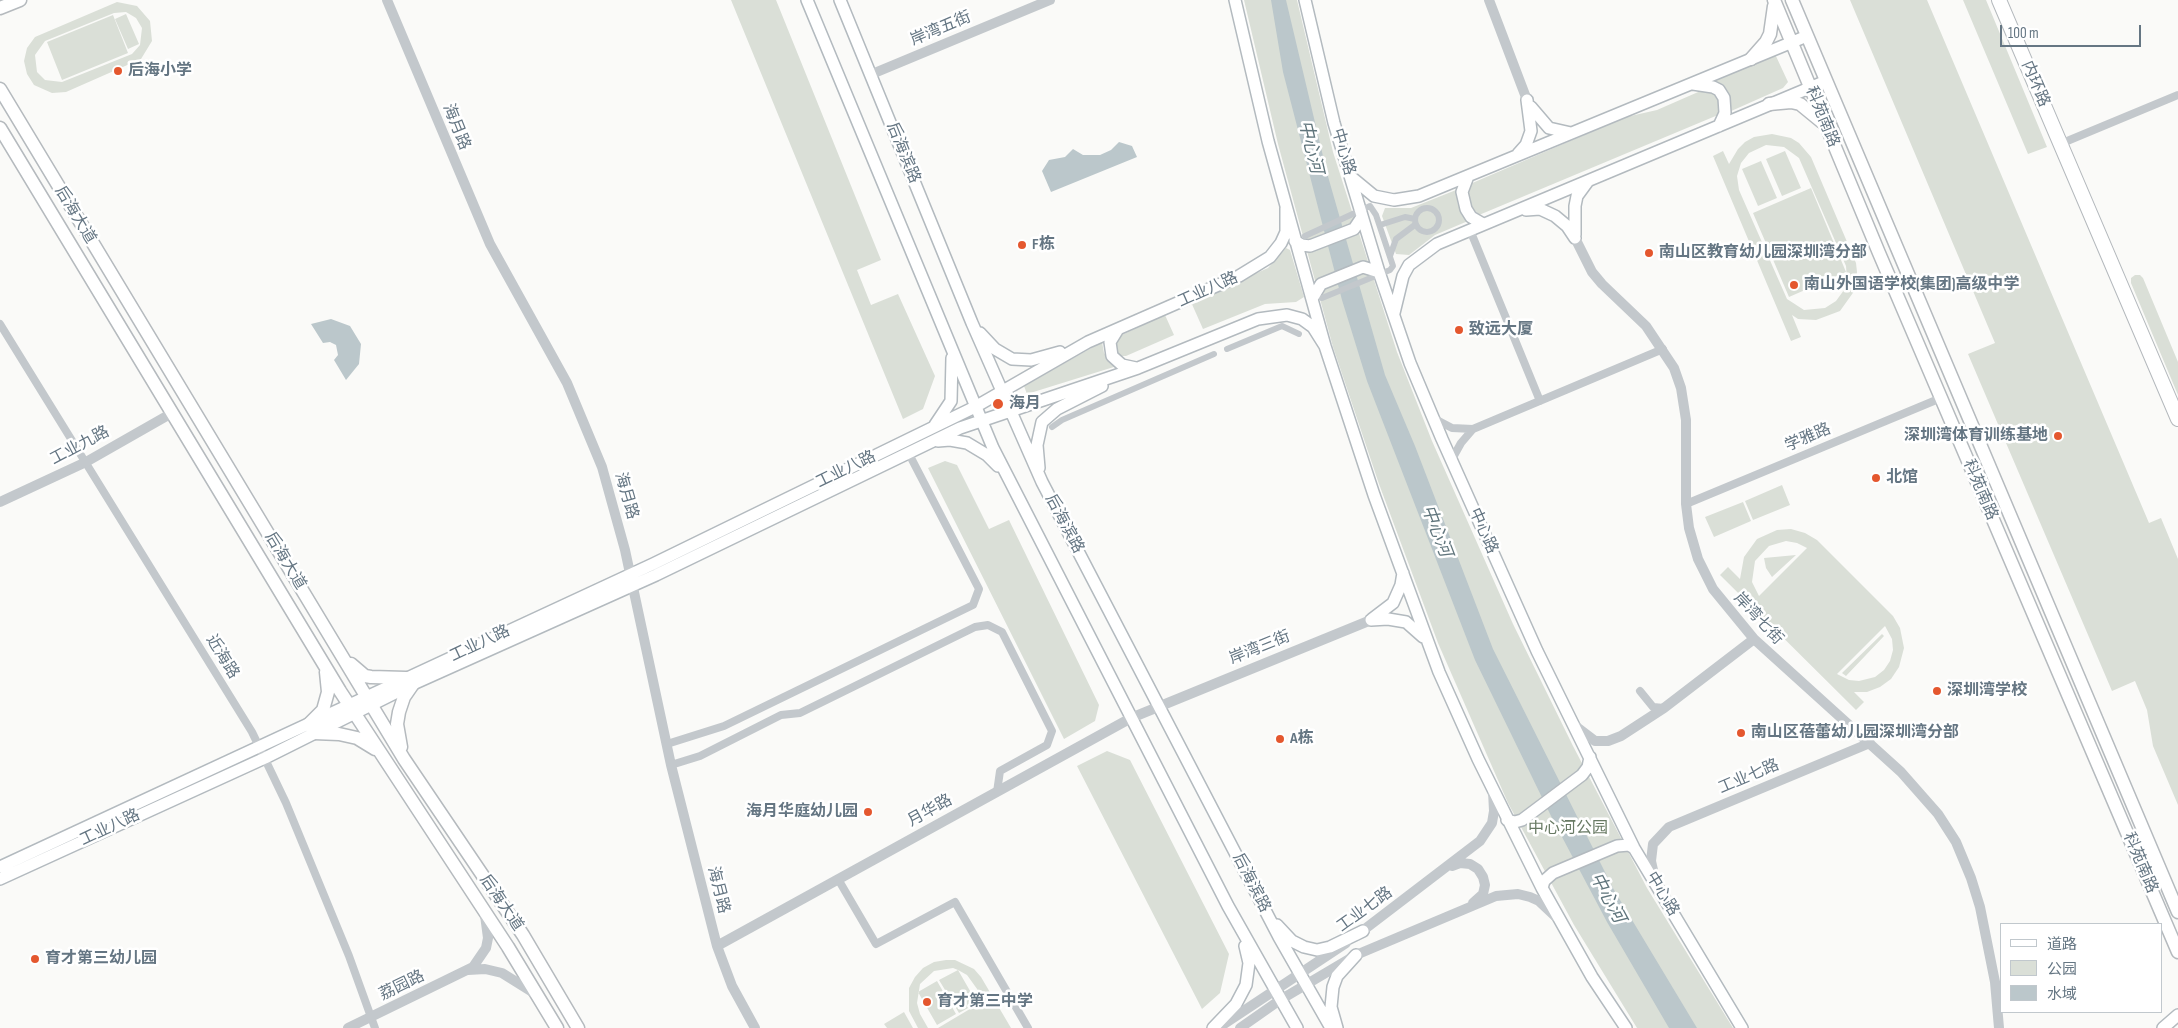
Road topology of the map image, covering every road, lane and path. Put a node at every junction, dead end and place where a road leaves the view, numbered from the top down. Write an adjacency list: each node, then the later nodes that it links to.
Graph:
1 (20, 0): 12 (main road)
2 (387, 0): 77 (street, 海月路)
3 (807, 0): 53 (main road, 后海滨路)
4 (840, 0): 16 (main road, 后海滨路)
5 (1050, 0): 16 (street, 岸湾五街)
6 (1235, 0): 33 (main road)
7 (1305, 0): 31 (main road, 中心路)
8 (1489, 0): 22 (street)
9 (1774, 0): 14 (main road, 科苑南路); 15 (main road)
10 (1792, 0): 13 (main road, 科苑南路)
11 (1999, 0): 28 (highway, 内环路)
12 (0, 9)
13 (1807, 36): 14 (main road); 17 (main road, 科苑南路)
14 (1791, 42): 15 (main road); 19 (main road, 科苑南路)
15 (1751, 59): 18 (main road)
16 (872, 74): 45 (main road, 后海滨路)
17 (1826, 81): 19 (main road); 112 (main road, 科苑南路)
18 (1691, 84): 25 (main road); 27 (main road)
19 (1810, 87): 23 (main road); 24 (main road, 科苑南路)
20 (0, 89): 81 (main road, 后海大道)
21 (2178, 95): 28 (street)
22 (1527, 100): 27 (main road); 29 (main road)
23 (1769, 104): 24 (main road); 25 (main road)
24 (1825, 125): 57 (main road, 科苑南路)
25 (1718, 126): 32 (main road)
26 (0, 128): 61 (main road, 后海大道)
27 (1573, 133): 29 (main road)
28 (2060, 144): 63 (highway, 内环路)
29 (1514, 157): 30 (main road)
30 (1468, 176): 31 (main road); 36 (main road)
31 (1350, 177): 35 (main road, 中心路)
32 (1588, 181): 34 (main road); 39 (main road)
33 (1286, 208): 40 (main road); 47 (main road, 工业八路)
34 (1517, 210): 36 (main road); 39 (main road)
35 (1361, 215): 37 (street); 40 (street); 40 (main road); 42 (main road, 中心路)
36 (1484, 224): 38 (main road)
37 (1380, 225): 41 (street); 41 (street)
38 (1470, 230): 44 (main road); 58 (street)
39 (1575, 238): 52 (street, 岸湾七街)
40 (1304, 241): 43 (main road)
41 (1390, 256): 42 (street)
42 (1379, 273): 43 (street); 43 (main road); 44 (main road, 中心路)
43 (1317, 299): 50 (main road)
44 (1393, 314): 62 (main road, 中心路)
45 (972, 323): 49 (main road); 56 (main road, 后海滨路)
46 (0, 324): 71 (street, 近海路)
47 (1118, 328): 49 (main road, 工业八路); 55 (main road)
48 (1300, 334): 51 (street)
49 (1088, 342): 56 (main road, 工业八路)
50 (1325, 346): 55 (main road, 工业八路); 76 (main road)
51 (1227, 349)
52 (1663, 349): 58 (street); 75 (street, 岸湾七街)
53 (951, 350): 59 (main road, 后海滨路); 66 (main road)
54 (1214, 354): 65 (street)
55 (1138, 368): 60 (main road, 工业八路); 73 (main road)
56 (1001, 393): 59 (main road, 工业八路); 60 (main road, 后海滨路)
57 (1941, 398): 75 (street, 学雅路); 117 (main road, 科苑南路)
58 (1540, 401): 67 (street)
59 (975, 407): 64 (main road, 后海滨路); 66 (main road, 工业八路)
60 (1008, 410): 64 (main road, 工业八路); 73 (main road, 后海滨路)
61 (172, 413): 71 (street, 工业九路); 82 (main road, 后海大道)
62 (1432, 416): 67 (street); 70 (main road, 中心路)
63 (2178, 419)
64 (981, 420): 68 (main road, 工业八路); 72 (main road, 后海滨路)
65 (1052, 427)
66 (933, 428): 77 (main road, 工业八路)
67 (1474, 429): 70 (street)
68 (926, 443): 69 (main road, 工业八路); 72 (main road)
69 (908, 452): 77 (main road, 工业八路); 93 (street)
70 (1451, 461): 90 (main road, 中心路)
71 (86, 462): 74 (street, 工业九路); 94 (street, 近海路)
72 (1004, 472): 89 (main road, 后海滨路)
73 (1042, 482): 86 (main road, 后海滨路)
74 (0, 502)
75 (1686, 504): 79 (street, 岸湾七街)
76 (1403, 573): 78 (main road); 80 (main road)
77 (632, 580): 83 (main road, 工业八路); 93 (street, 海月路)
78 (1372, 620): 80 (main road); 86 (street, 岸湾三街)
79 (1754, 639): 87 (street); 92 (street, 岸湾七街)
80 (1429, 644): 99 (main road)
81 (340, 652): 83 (main road); 85 (main road, 后海大道)
82 (323, 663): 88 (main road, 后海大道); 91 (main road)
83 (410, 681): 85 (main road, 工业八路); 97 (main road)
84 (1640, 691): 87 (street)
85 (369, 701): 88 (main road, 工业八路); 97 (main road, 后海大道)
86 (1159, 705): 89 (street, 月华路); 111 (main road, 后海滨路)
87 (1664, 708): 90 (street)
88 (352, 709): 91 (main road, 工业八路); 95 (main road, 后海大道)
89 (1131, 718): 100 (street, 月华路); 114 (main road, 后海滨路)
90 (1574, 725): 96 (main road, 中心路)
91 (311, 729): 94 (main road, 工业八路); 95 (main road)
92 (1870, 743): 107 (street, 工业七路); 121 (street, 岸湾七街)
93 (667, 744): 98 (street, 海月路)
94 (262, 753): 103 (main road, 工业八路); 105 (main road, 工业八路); 127 (street, 近海路)
95 (381, 754): 110 (main road, 后海大道)
96 (1590, 757): 101 (main road); 102 (main road, 中心路)
97 (404, 759): 132 (main road, 后海大道)
98 (671, 765): 100 (street); 116 (street, 海月路)
99 (1493, 790): 101 (main road); 104 (street, 工业七路)
100 (997, 792): 106 (street, 月华路)
101 (1507, 820): 108 (main road)
102 (1634, 848): 107 (main road, 中心路); 108 (main road)
103 (0, 867)
104 (1446, 869): 109 (street); 115 (street, 工业七路)
105 (0, 879)
106 (838, 879): 116 (street, 月华路); 134 (street)
107 (1656, 882): 142 (main road, 中心路)
108 (1542, 888): 113 (main road)
109 (1471, 906): 113 (street, 工业七路); 118 (street, 工业七路)
110 (484, 910): 119 (street, 荔园路); 122 (main road, 后海大道)
111 (1265, 911): 115 (main road); 120 (main road, 后海滨路)
112 (2178, 912)
113 (1560, 923): 141 (main road)
114 (1239, 927): 123 (main road, 后海滨路); 135 (main road)
115 (1363, 931): 120 (street, 工业七路)
116 (717, 946): 133 (street, 海月路)
117 (2178, 952)
118 (1356, 955): 120 (street, 工业七路); 140 (main road)
119 (468, 970): 122 (street, 荔园路); 127 (street, 荔园路)
120 (1302, 980): 123 (street, 工业七路); 139 (main road, 后海滨路)
121 (1995, 982): 124 (street); 143 (street)
122 (537, 995): 131 (main road, 后海大道)
123 (1277, 995): 136 (street, 工业七路); 137 (street, 工业七路); 138 (main road, 后海滨路)
124 (2000, 999)
125 (2003, 1013): 144 (street)
126 (2178, 1015): 145 (main road)
127 (372, 1017): 129 (street, 荔园路); 130 (street, 近海路)
128 (2178, 1024): 146 (street)
129 (348, 1028)
130 (375, 1028)
131 (557, 1028)
132 (578, 1028)
133 (755, 1028)
134 (1028, 1028)
135 (1214, 1028)
136 (1218, 1028)
137 (1240, 1028)
138 (1297, 1028)
139 (1331, 1028)
140 (1337, 1028)
141 (1626, 1028)
142 (1742, 1028)
143 (1999, 1028)
144 (2006, 1028)
145 (2163, 1028)
146 (2168, 1028)

